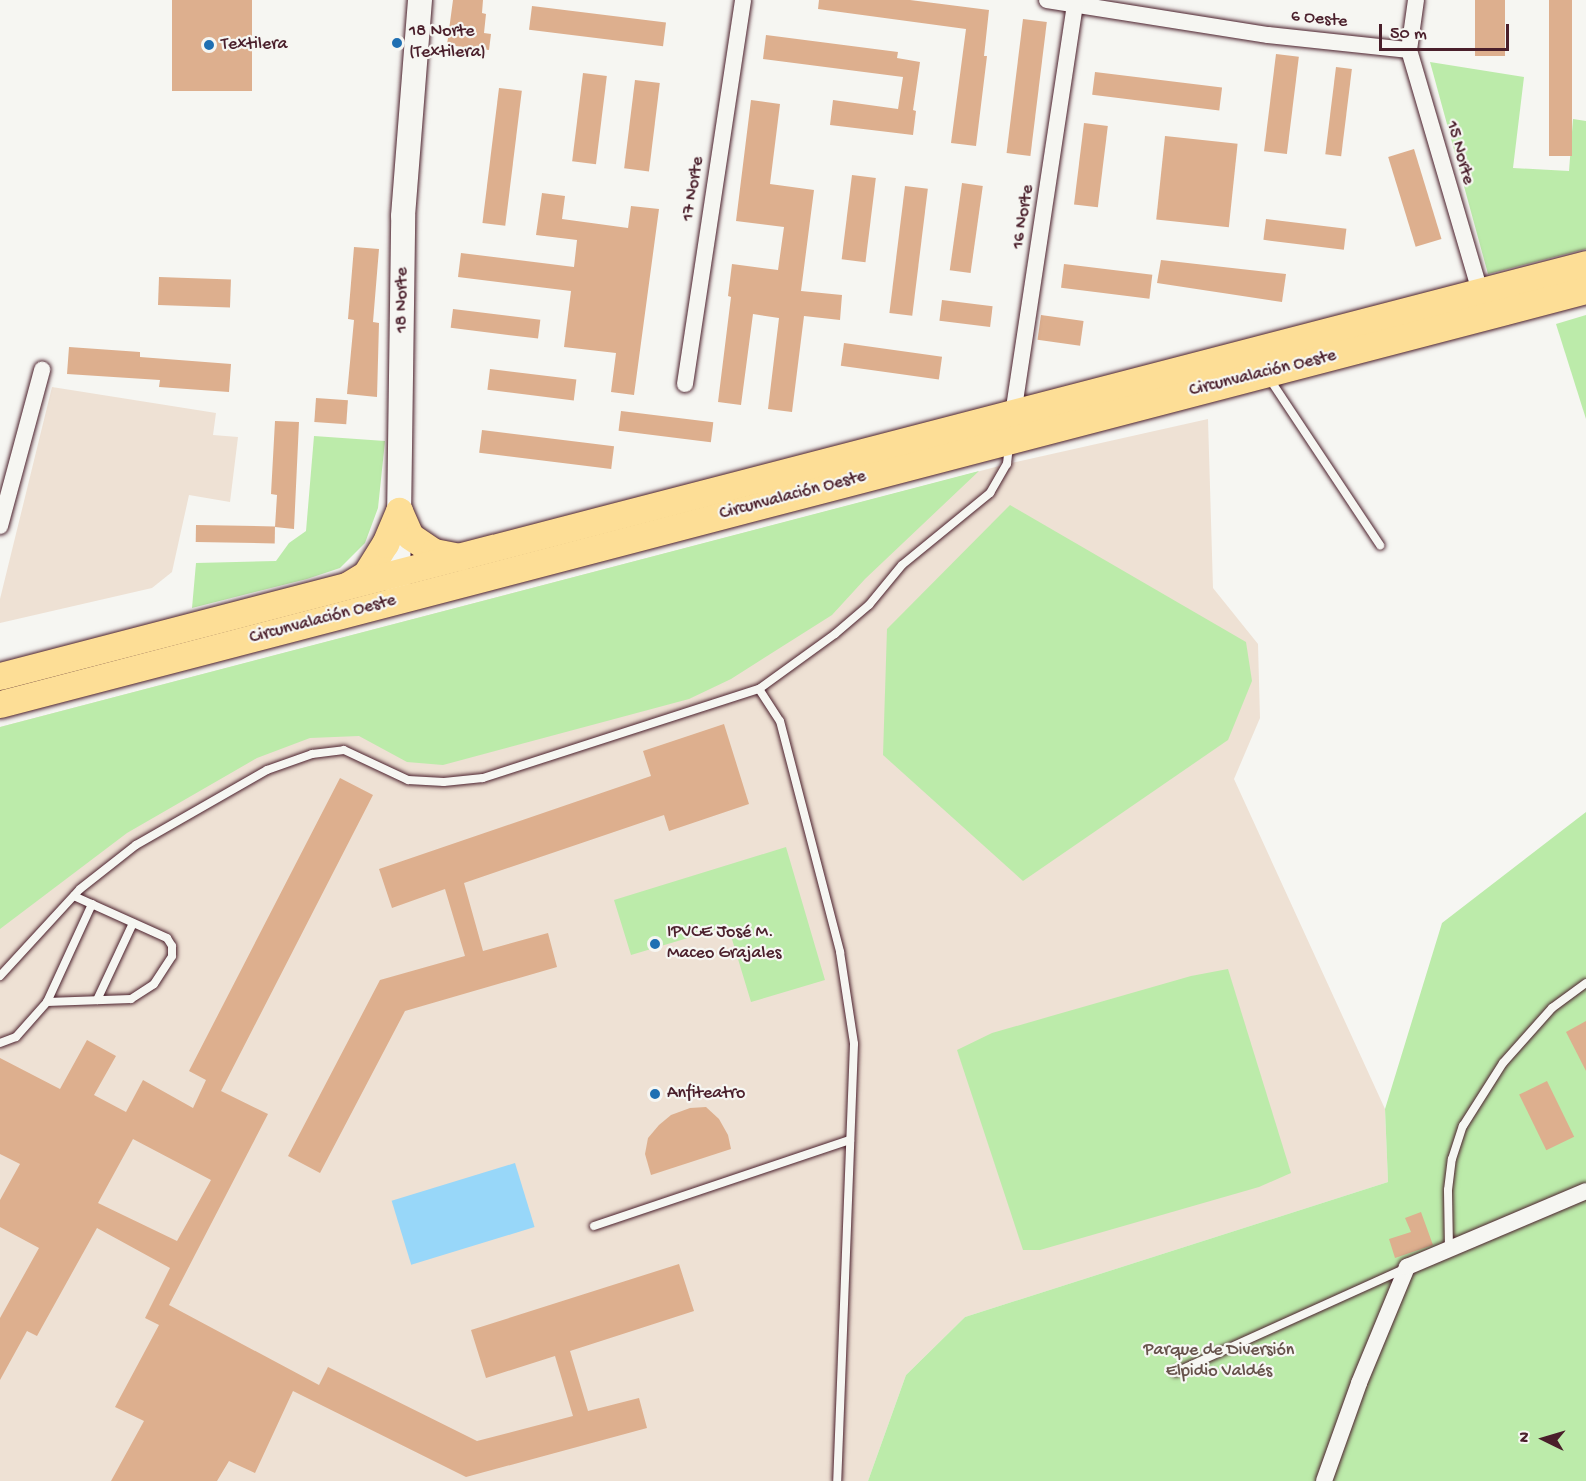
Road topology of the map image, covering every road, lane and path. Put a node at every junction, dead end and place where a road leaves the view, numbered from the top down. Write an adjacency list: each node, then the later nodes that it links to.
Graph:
1 (420, 0): 15 (main road, 18 Norte)
2 (742, 0): 13 (street, 17 Norte)
3 (1047, 0): 5 (street, 6 Oeste)
4 (1416, 0): 6 (street, 15 Norte)
5 (1076, 2): 6 (street, 6 Oeste); 14 (street, 16 Norte)
6 (1409, 50): 9 (street, 15 Norte)
7 (1586, 264): 9 (main road, Circunvalación Oeste)
8 (1586, 290): 10 (main road, Circunvalación Oeste)
9 (1479, 291): 10 (street, 15 Norte); 11 (main road, Circunvalación Oeste)
10 (1487, 316): 11 (main road, Circunvalación Oeste)
11 (1264, 361): 14 (main road, Circunvalación Oeste); 17 (lane)
12 (42, 370): 16 (street)
13 (685, 384)
14 (1011, 427): 18 (main road, Circunvalación Oeste); 19 (main road, Circunvalación Oeste); 22 (lane)
15 (399, 511): 18 (main road); 19 (main road, 18 Norte); 20 (main road)
16 (0, 526)
17 (1380, 545)
18 (462, 558): 19 (main road, Circunvalación Oeste)
19 (398, 587): 20 (main road, Circunvalación Oeste); 23 (main road, Circunvalación Oeste)
20 (343, 588): 21 (main road, Circunvalación Oeste)
21 (0, 676)
22 (759, 689): 24 (lane); 32 (lane)
23 (0, 704)
24 (74, 896): 25 (lane); 27 (lane)
25 (92, 904): 26 (lane); 30 (lane)
26 (133, 923): 29 (lane); 29 (lane)
27 (0, 976)
28 (1586, 982): 35 (lane)
29 (97, 1000): 30 (lane)
30 (47, 1002): 31 (lane)
31 (0, 1043)
32 (850, 1140): 34 (lane); 38 (lane)
33 (1586, 1191): 35 (street)
34 (594, 1226)
35 (1449, 1249): 36 (street)
36 (1407, 1267): 37 (lane); 39 (street)
37 (1176, 1372)
38 (837, 1481)
39 (1324, 1481)

